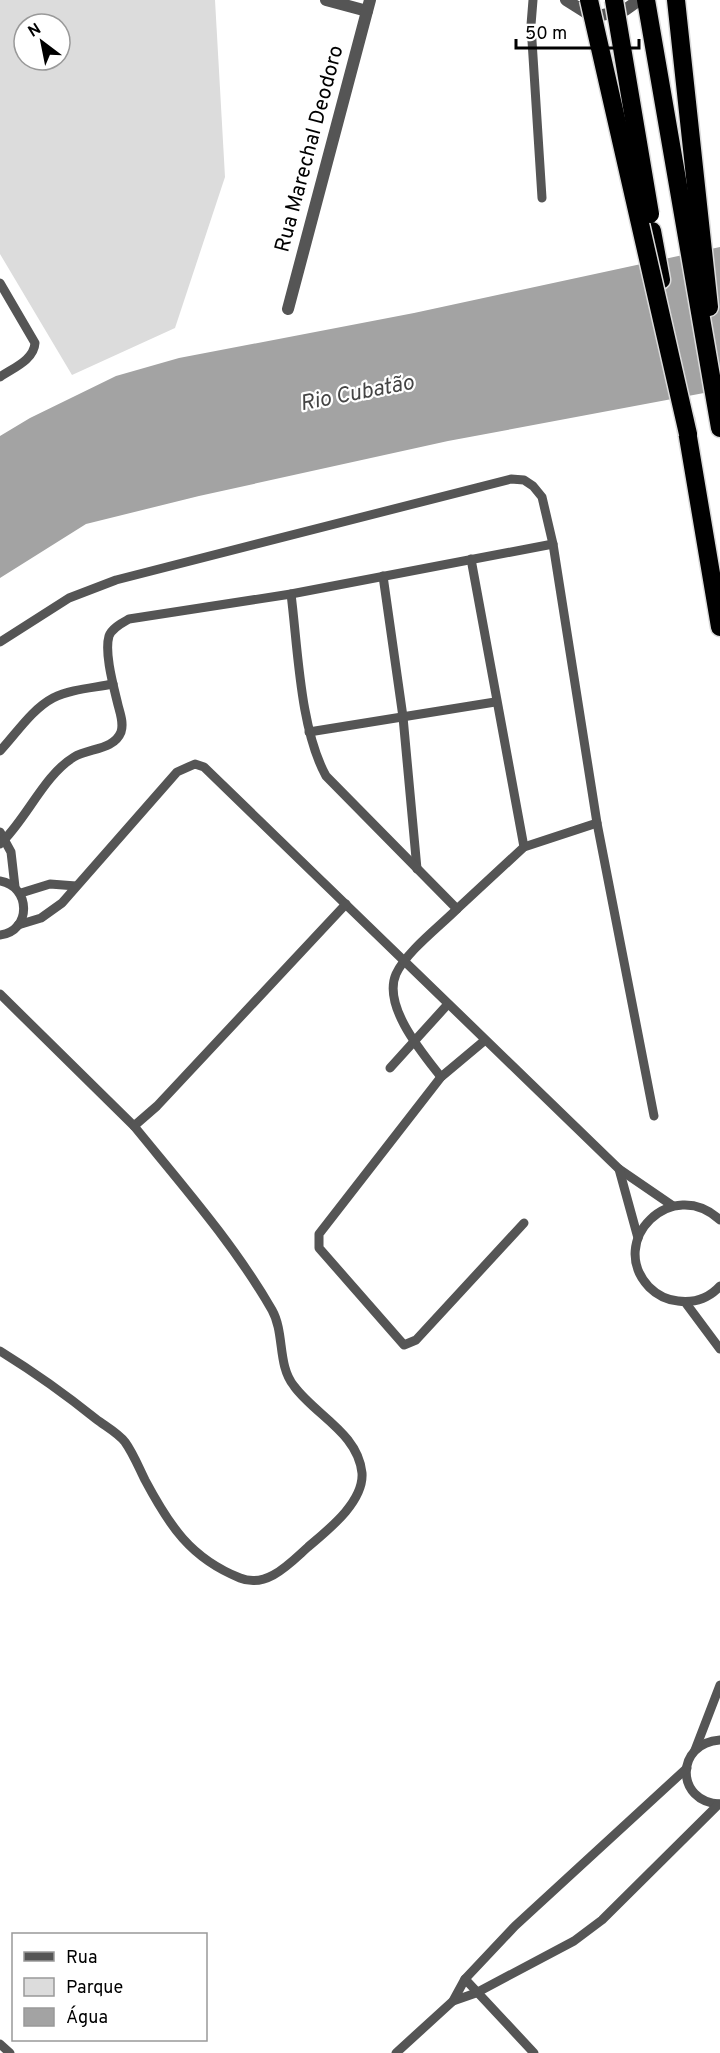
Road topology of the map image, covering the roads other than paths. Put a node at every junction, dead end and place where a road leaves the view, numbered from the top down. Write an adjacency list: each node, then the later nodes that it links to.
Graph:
1 (326, 0): 9 (street)
2 (534, 0): 10 (lane)
3 (566, 0): 6 (street)
4 (589, 0): 15 (highway, bridge)
5 (614, 0): 15 (highway, bridge)
6 (639, 0)
7 (646, 0): 14 (highway)
8 (676, 0): 14 (highway)
9 (369, 6): 12 (street, Rua Marechal Deodoro)
10 (542, 198)
11 (0, 283): 13 (lane)
12 (288, 309)
13 (0, 377)
14 (719, 422)
15 (688, 434): 20 (highway)
16 (553, 544): 17 (lane); 21 (lane); 27 (lane)
17 (471, 560): 18 (lane); 23 (lane)
18 (383, 576): 19 (lane); 24 (lane)
19 (291, 594): 22 (lane); 25 (lane)
20 (720, 627)
21 (0, 642)
22 (113, 684): 26 (lane); 28 (lane)
23 (495, 702): 24 (lane); 29 (lane)
24 (403, 717): 25 (lane); 30 (lane)
25 (309, 732): 30 (lane)
26 (0, 751)
27 (597, 823): 29 (lane); 45 (lane)
28 (2, 839): 33 (lane)
29 (524, 847): 35 (lane)
30 (417, 869): 35 (lane)
31 (0, 881): 33 (lane)
32 (76, 886): 33 (lane); 34 (lane); 36 (lane)
33 (18, 890): 36 (lane)
34 (346, 904): 38 (lane); 46 (lane)
35 (457, 909): 38 (lane)
36 (18, 925): 37 (lane)
37 (2, 936)
38 (405, 961): 40 (lane); 41 (lane)
39 (0, 994): 46 (lane)
40 (448, 1004): 41 (lane); 42 (lane)
41 (413, 1041): 43 (lane); 44 (lane)
42 (484, 1041): 44 (lane); 47 (lane)
43 (390, 1068)
44 (441, 1077): 50 (lane)
45 (654, 1116)
46 (134, 1126): 55 (lane)
47 (619, 1169): 48 (lane); 51 (lane)
48 (673, 1206): 49 (lane); 51 (lane)
49 (720, 1220)
50 (524, 1223)
51 (638, 1238): 53 (lane)
52 (720, 1286): 53 (lane)
53 (685, 1302): 54 (lane)
54 (720, 1349)
55 (0, 1351)
56 (720, 1685): 58 (lane)
57 (720, 1740): 58 (lane)
58 (694, 1751): 59 (lane)
59 (687, 1768): 60 (lane); 61 (lane)
60 (719, 1804): 62 (lane)
61 (465, 1979): 62 (lane); 63 (lane)
62 (476, 1993): 63 (lane); 67 (lane)
63 (453, 2001): 66 (lane)
64 (0, 2044): 65 (lane)
65 (10, 2053)
66 (396, 2053)
67 (534, 2053)

